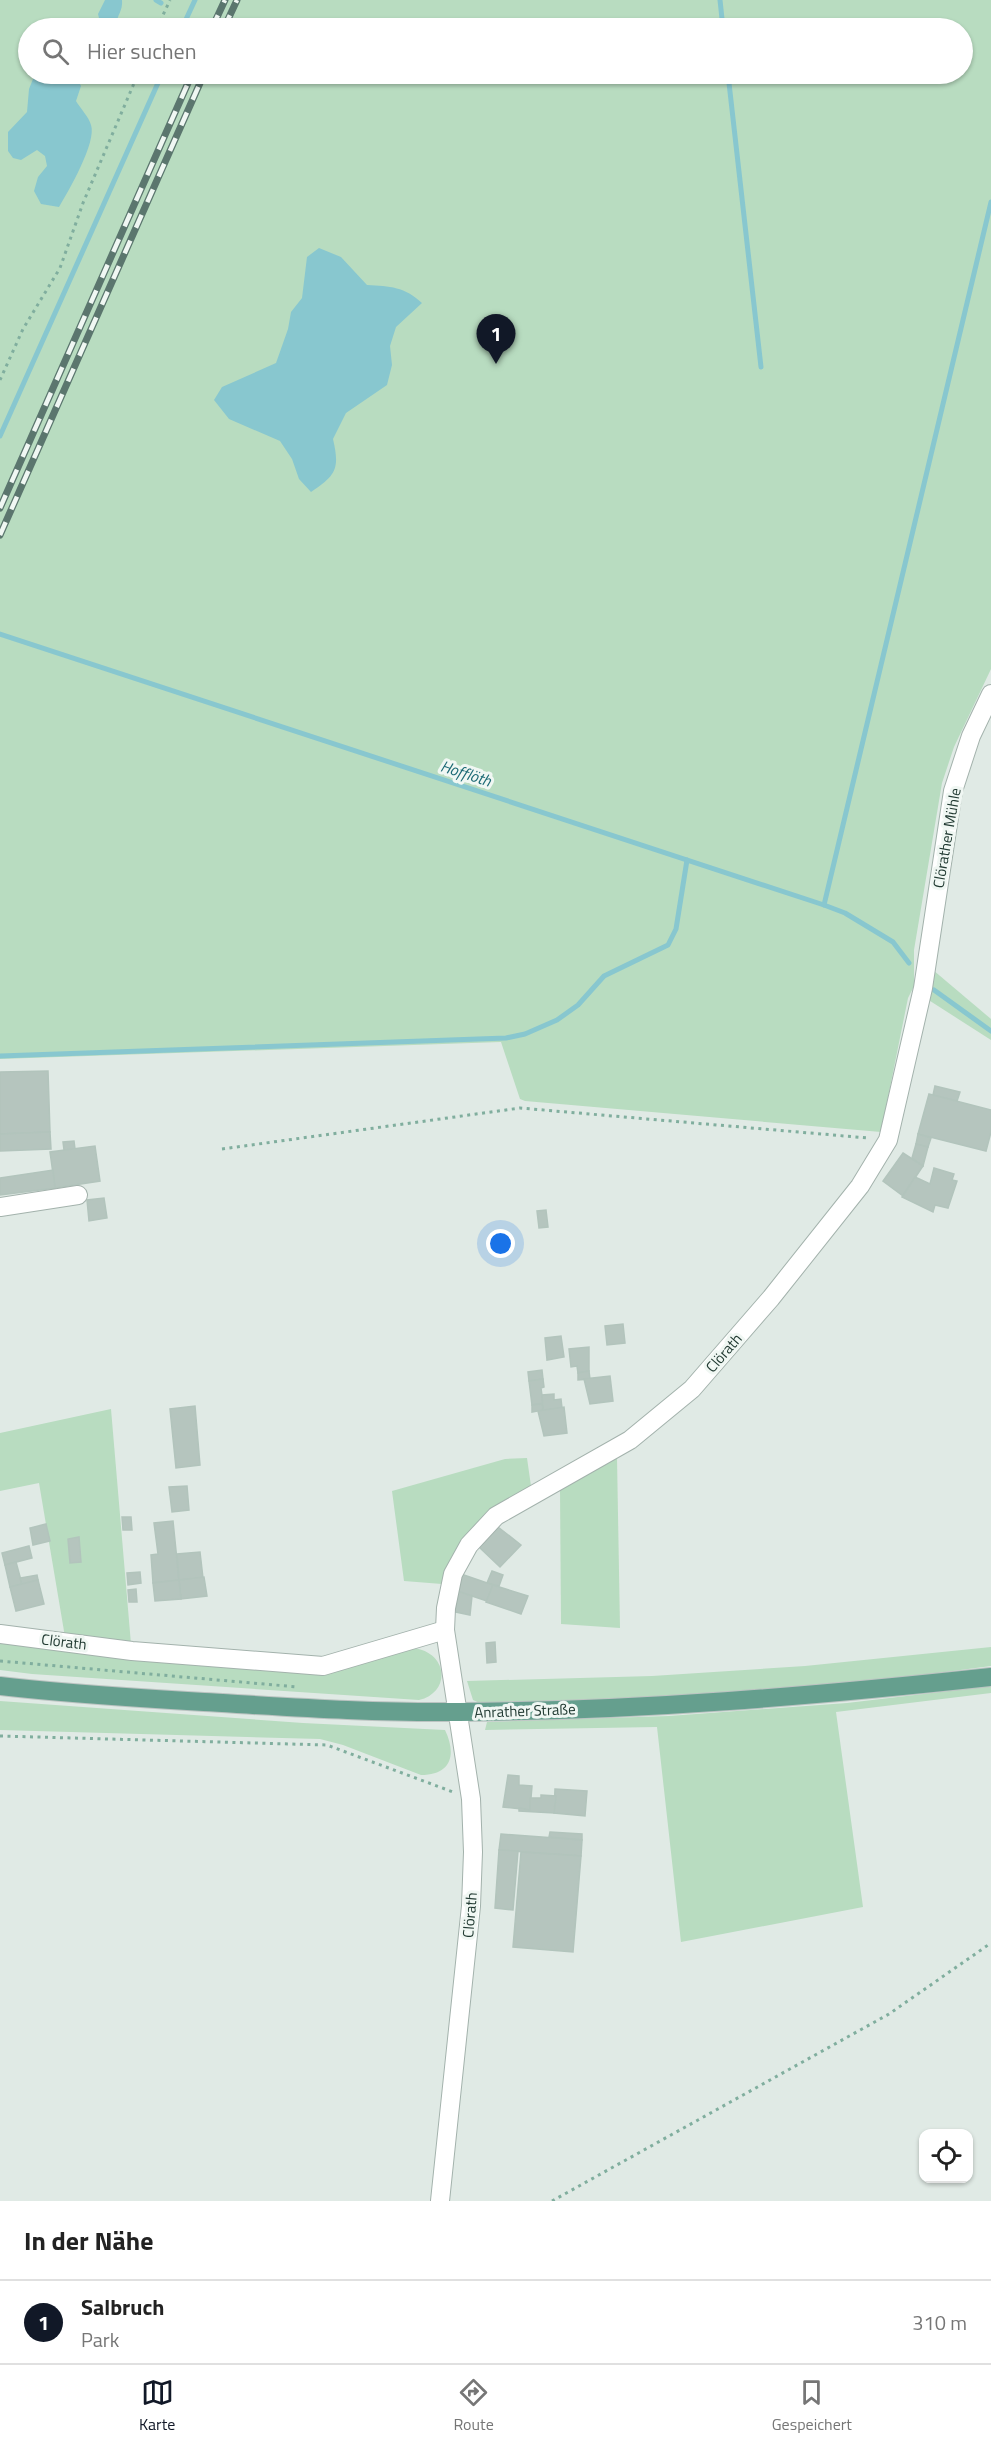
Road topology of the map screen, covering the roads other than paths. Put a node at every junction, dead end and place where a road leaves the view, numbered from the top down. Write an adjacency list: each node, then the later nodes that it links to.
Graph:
1 (991, 694): 2 (street, Clörather Mühle)
2 (921, 994): 5 (street, Clörath)
3 (78, 1196): 4 (street)
4 (0, 1207)
5 (445, 1630): 6 (street, Clörath); 9 (street, Clörath)
6 (0, 1634)
7 (991, 1677): 9 (main road, Anrather Straße)
8 (0, 1686): 9 (main road, Anrather Straße)
9 (458, 1713): 10 (street, Clörath)
10 (440, 2201)

